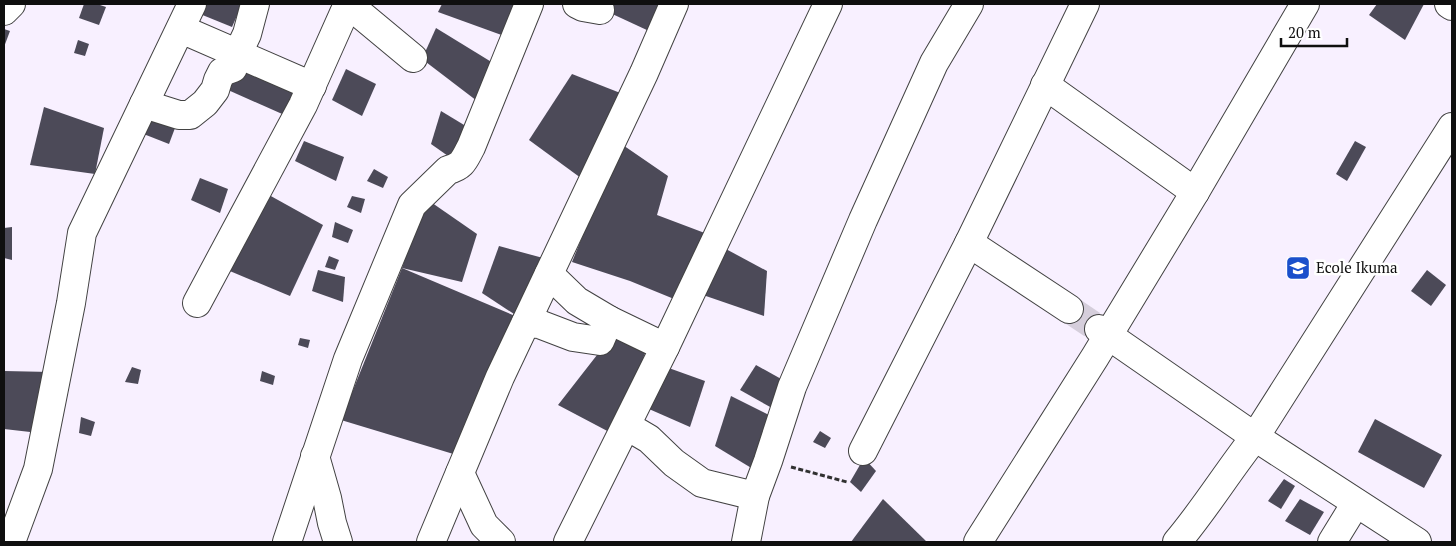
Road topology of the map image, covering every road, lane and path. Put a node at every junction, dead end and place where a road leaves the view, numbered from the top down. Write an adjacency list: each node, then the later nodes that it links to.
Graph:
1 (11, 4): 13 (street)
2 (192, 4): 14 (street)
3 (255, 4): 15 (street)
4 (348, 4): 16 (street); 18 (street)
5 (529, 4): 34 (street)
6 (674, 4): 23 (street)
7 (828, 4): 30 (street)
8 (969, 4): 35 (street)
9 (1085, 4): 17 (street)
10 (1305, 4): 21 (street)
11 (1449, 4): 12 (street)
12 (1452, 6)
13 (4, 11)
14 (181, 29): 15 (street); 19 (street)
15 (238, 53): 18 (street); 19 (street)
16 (413, 58)
17 (1045, 85): 21 (street); 22 (street)
18 (312, 86): 25 (street)
19 (144, 104): 41 (street)
20 (1452, 127): 32 (street)
21 (1195, 192): 29 (street)
22 (969, 243): 26 (street); 33 (street)
23 (549, 274): 24 (street); 28 (street)
24 (577, 301): 27 (street); 28 (street)
25 (197, 303)
26 (1069, 309)
27 (609, 320): 28 (street); 30 (street)
28 (534, 324): 36 (street)
29 (1103, 332): 32 (street); 47 (street)
30 (665, 347): 31 (street)
31 (627, 426): 38 (street); 45 (street)
32 (1255, 437): 39 (street); 48 (street)
33 (863, 450)
34 (316, 456): 42 (street); 43 (street)
35 (768, 461): 37 (path); 38 (street)
36 (460, 473): 40 (street); 44 (street)
37 (846, 482)
38 (755, 496): 46 (street)
39 (1356, 503): 49 (street); 50 (street)
40 (487, 536)
41 (10, 542)
42 (287, 542)
43 (338, 542)
44 (431, 542)
45 (568, 542)
46 (746, 542)
47 (978, 542)
48 (1177, 542)
49 (1332, 542)
50 (1417, 542)

